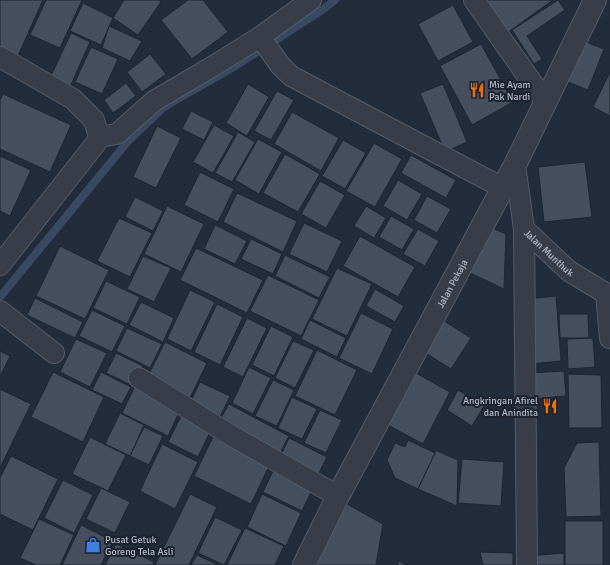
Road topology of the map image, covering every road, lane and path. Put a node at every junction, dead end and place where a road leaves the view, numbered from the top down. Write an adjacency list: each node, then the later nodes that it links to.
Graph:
1 (311, 0): 4 (street)
2 (474, 0): 6 (street)
3 (595, 0): 6 (street, Jalan Pekaja)
4 (261, 38): 7 (street); 9 (street)
5 (0, 57): 7 (street)
6 (545, 101): 8 (street, Jalan Pekaja)
7 (99, 137): 11 (street)
8 (515, 165): 9 (street, Jalan Pekaja); 10 (street, Jalan Munthuk)
9 (503, 188): 17 (street, Jalan Pekaja)
10 (524, 229): 12 (street, Jalan Munthuk); 19 (street)
11 (0, 265)
12 (608, 294): 14 (street)
13 (3, 313): 15 (street)
14 (610, 338)
15 (54, 353)
16 (140, 378): 17 (street)
17 (338, 496): 18 (street, Jalan Pekaja)
18 (304, 565)
19 (527, 565)

